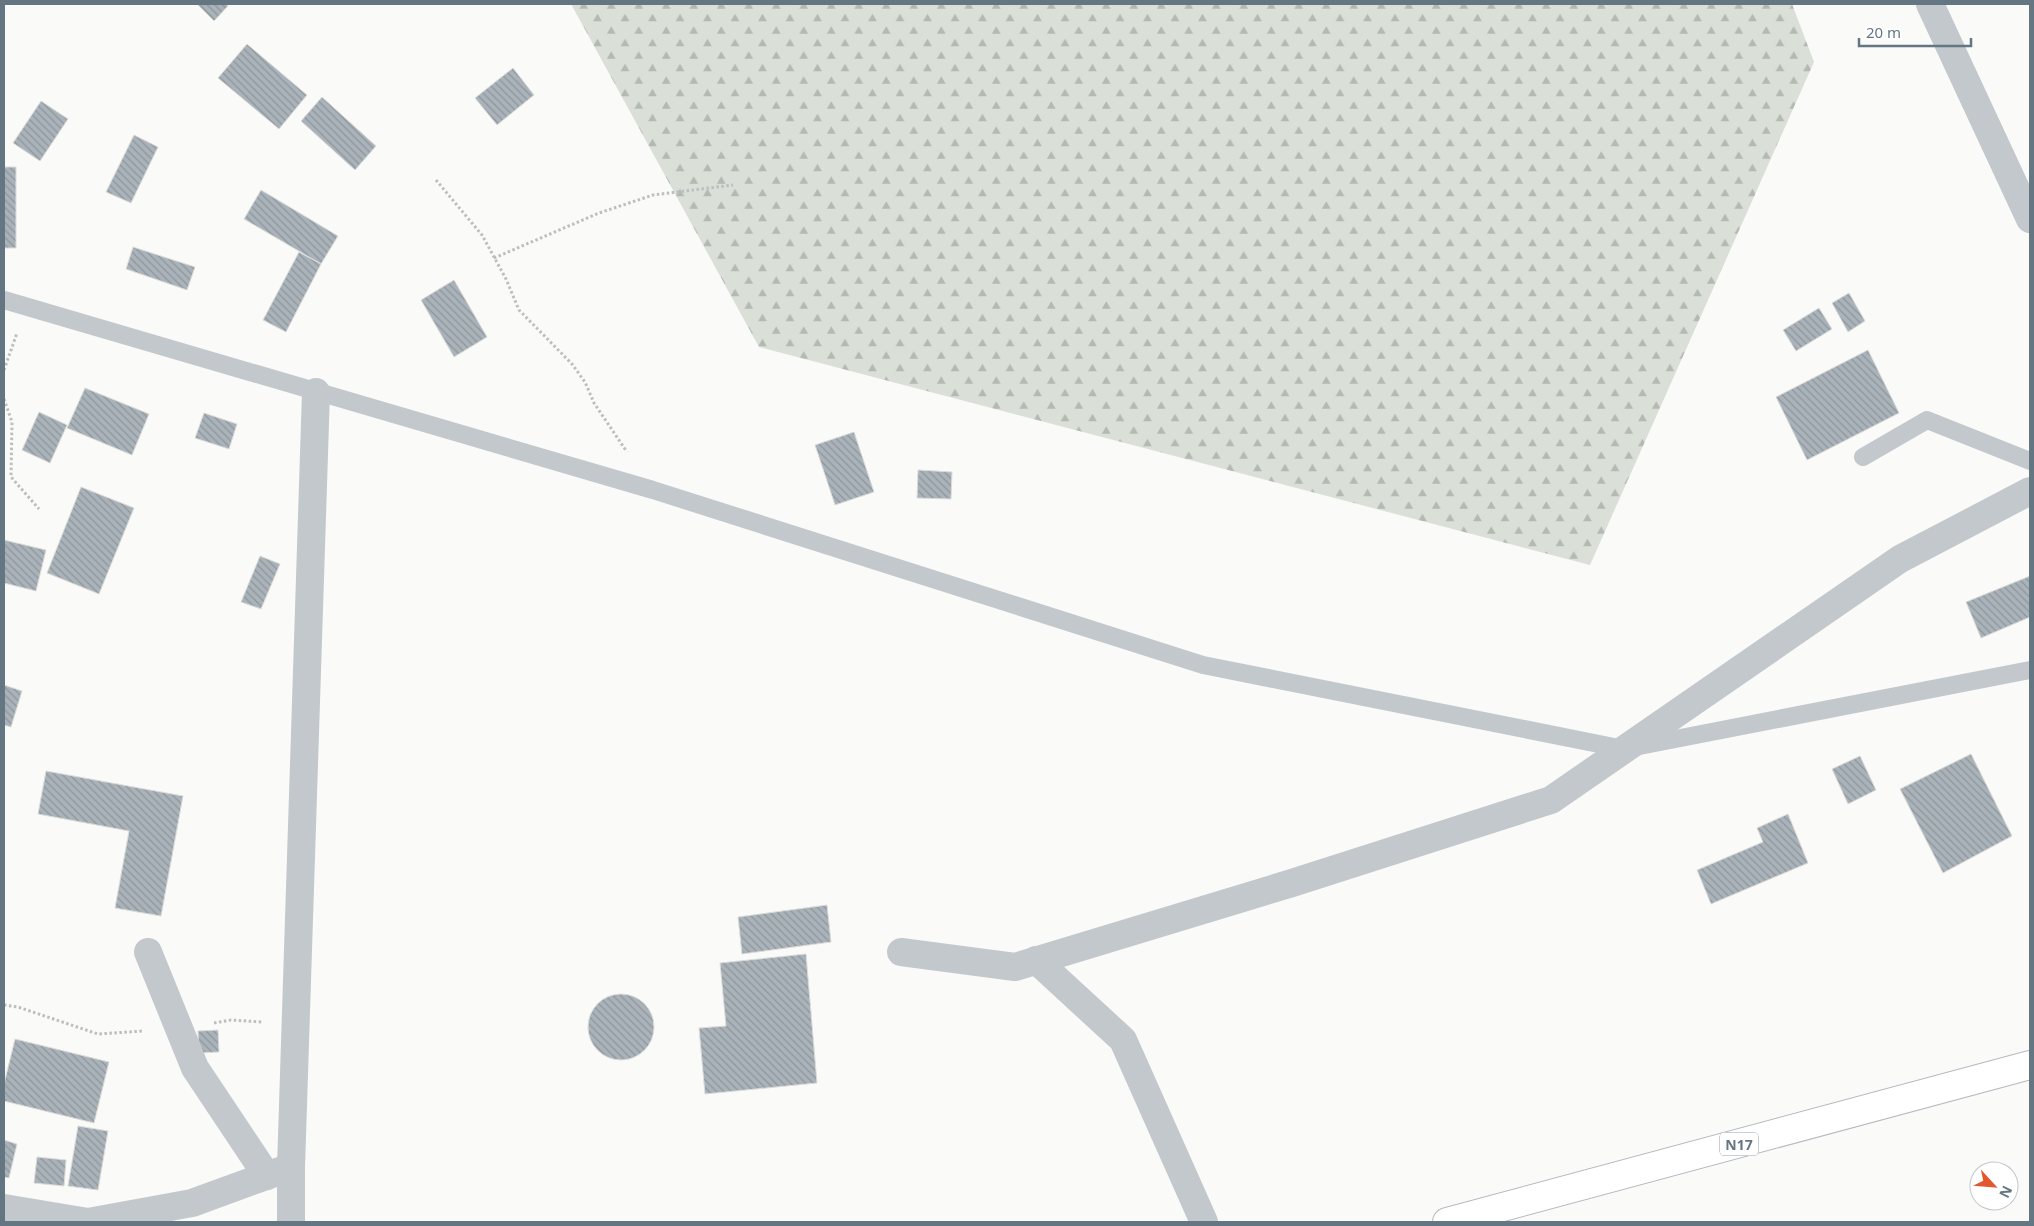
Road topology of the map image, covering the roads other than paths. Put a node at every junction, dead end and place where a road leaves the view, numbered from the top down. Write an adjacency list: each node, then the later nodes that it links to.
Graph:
1 (1930, 4): 2 (street)
2 (2030, 219)
3 (4, 300): 4 (lane)
4 (316, 392): 9 (lane); 14 (street)
5 (1863, 457): 6 (lane)
6 (2030, 461)
7 (2030, 491): 9 (street)
8 (2030, 670): 9 (lane)
9 (1624, 749): 12 (street)
10 (148, 952): 14 (street)
11 (901, 952): 12 (street)
12 (1036, 960): 17 (street)
13 (2030, 1065): 18 (main road, N17)
14 (279, 1171): 15 (street); 16 (street)
15 (4, 1208)
16 (291, 1222)
17 (1204, 1222)
18 (1447, 1222)

